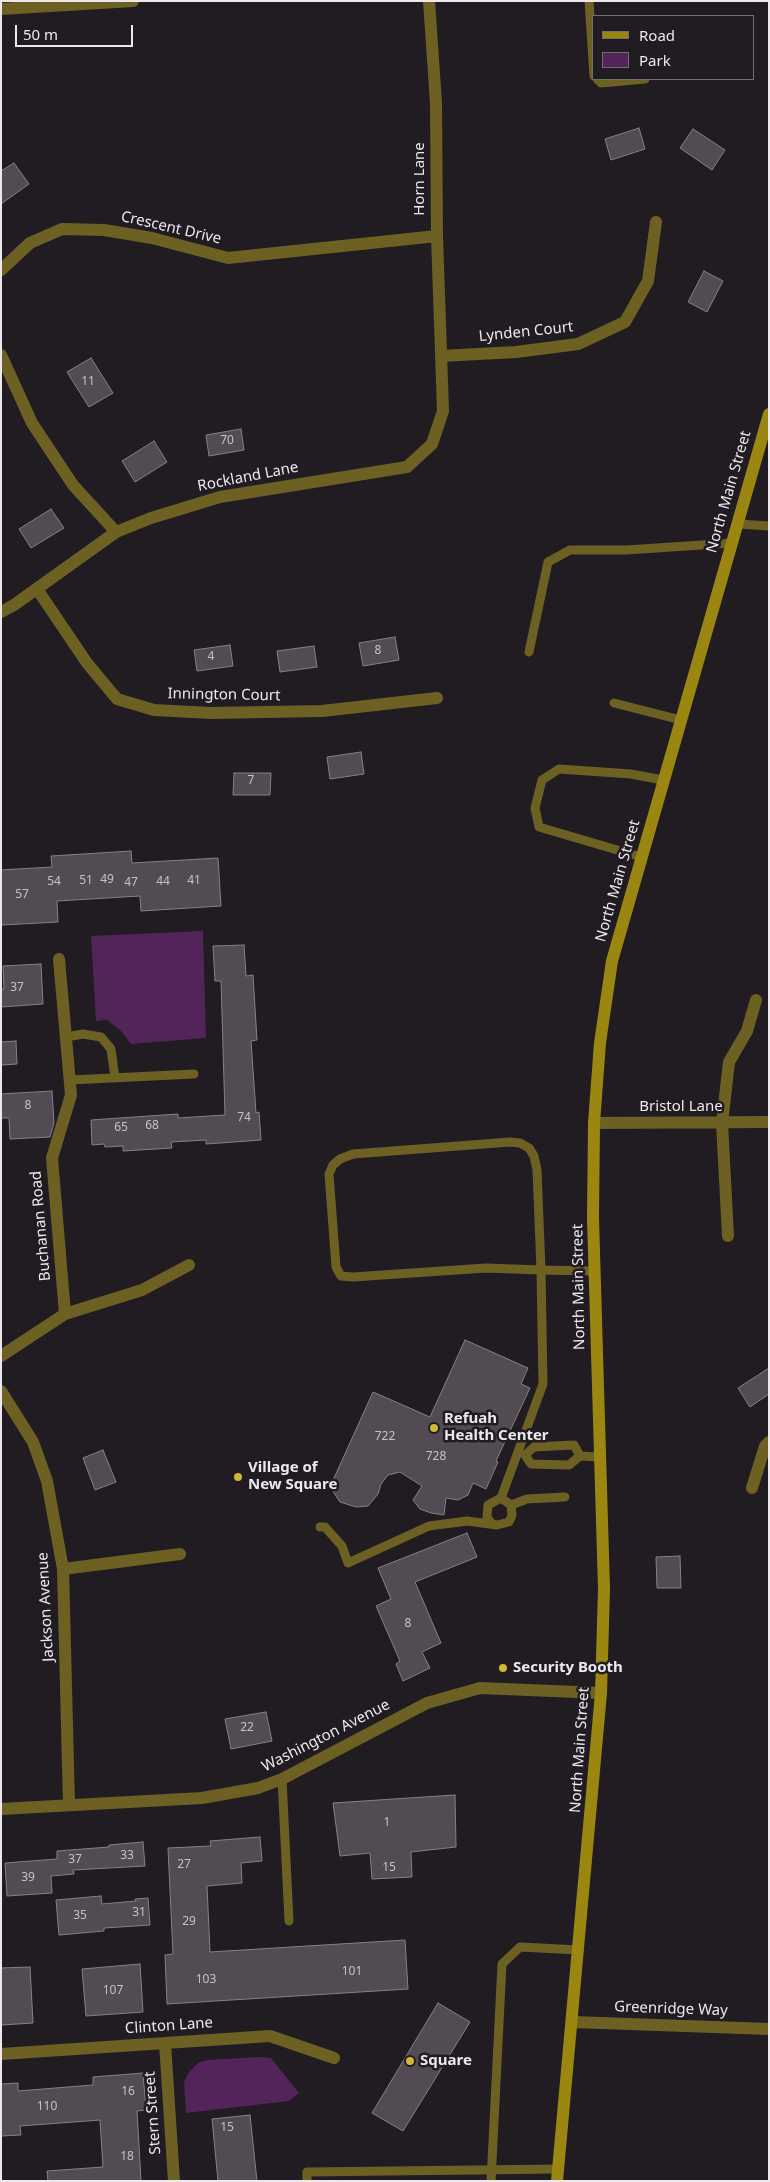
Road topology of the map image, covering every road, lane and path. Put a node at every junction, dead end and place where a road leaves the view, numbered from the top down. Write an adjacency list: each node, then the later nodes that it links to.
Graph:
1 (133, 1): 4 (street)
2 (429, 1): 9 (street, Horn Lane)
3 (589, 1): 5 (lane)
4 (1, 9)
5 (592, 46)
6 (598, 80): 7 (lane)
7 (634, 80)
8 (656, 222): 12 (street, Lynden Court)
9 (437, 236): 10 (street, Crescent Drive); 12 (street, Horn Lane)
10 (1, 270)
11 (1, 355): 16 (street)
12 (441, 356): 16 (street, Rockland Lane)
13 (769, 414): 14 (main road, North Main Street)
14 (738, 524): 15 (lane); 17 (main road, North Main Street)
15 (769, 526)
16 (116, 532): 18 (street, Rockland Lane)
17 (732, 543): 20 (lane); 23 (main road, North Main Street)
18 (37, 589): 19 (street, Rockland Lane); 21 (street, Innington Court)
19 (1, 612)
20 (529, 652)
21 (437, 698)
22 (614, 703): 23 (lane)
23 (681, 720): 24 (main road, North Main Street)
24 (664, 780): 25 (main road, North Main Street); 25 (lane)
25 (641, 857): 33 (main road, North Main Street)
26 (60, 959): 28 (street, Buchanan Road)
27 (756, 1000): 34 (street)
28 (66, 1037): 30 (lane); 31 (street, Buchanan Road)
29 (194, 1074): 30 (lane)
30 (115, 1078): 31 (lane)
31 (70, 1080): 39 (street, Buchanan Road)
32 (769, 1122): 34 (street, Bristol Lane)
33 (594, 1123): 34 (street, Bristol Lane); 38 (main road, North Main Street)
34 (722, 1123): 35 (street)
35 (728, 1236)
36 (190, 1265): 39 (street)
37 (541, 1270): 37 (lane); 38 (lane); 43 (lane)
38 (595, 1272): 45 (main road, North Main Street)
39 (65, 1314): 40 (street)
40 (1, 1356)
41 (1, 1391): 53 (street, Jackson Avenue)
42 (769, 1442): 46 (street)
43 (521, 1455): 44 (lane); 44 (lane); 48 (lane)
44 (580, 1456): 45 (lane)
45 (600, 1457): 54 (main road, North Main Street)
46 (752, 1488)
47 (566, 1497): 49 (lane)
48 (501, 1498): 49 (lane); 50 (lane)
49 (511, 1505): 50 (lane)
50 (492, 1524): 51 (lane)
51 (320, 1527)
52 (180, 1554): 53 (street)
53 (63, 1569): 56 (street, Jackson Avenue)
54 (601, 1693): 55 (street, Washington Avenue); 59 (main road, North Main Street)
55 (282, 1779): 56 (street, Washington Avenue); 58 (lane)
56 (69, 1804): 57 (street, Washington Avenue)
57 (1, 1809)
58 (289, 1921)
59 (579, 1950): 60 (main road, North Main Street); 65 (lane)
60 (573, 2022): 61 (street, Greenridge Way); 66 (main road, North Main Street)
61 (769, 2029)
62 (165, 2042): 63 (street, Clinton Lane); 64 (street, Clinton Lane); 67 (street, Stern Street)
63 (1, 2054)
64 (334, 2058)
65 (491, 2170): 66 (lane); 68 (lane); 69 (lane)
66 (558, 2175)
67 (174, 2181)
68 (307, 2181)
69 (491, 2181)

